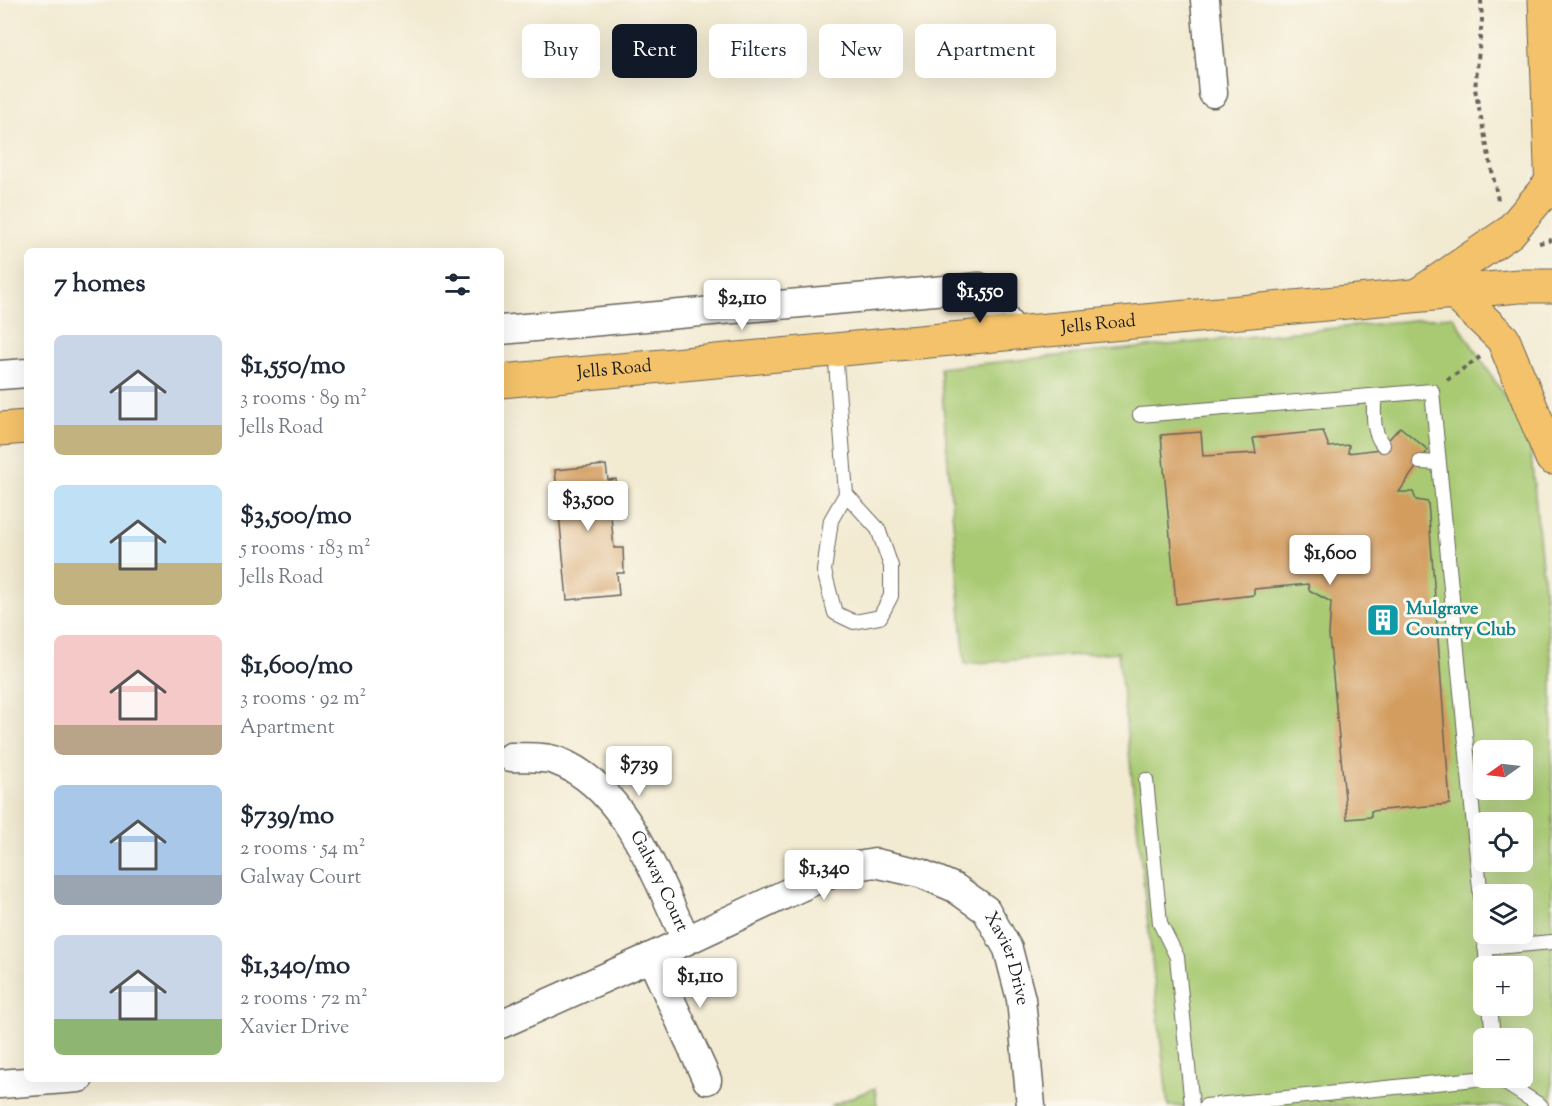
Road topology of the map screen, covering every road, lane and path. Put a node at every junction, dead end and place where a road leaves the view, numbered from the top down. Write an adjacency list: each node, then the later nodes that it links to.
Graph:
1 (1205, 0): 4 (street)
2 (1481, 0): 6 (path)
3 (1545, 0): 5 (main road)
4 (1213, 93)
5 (1552, 188): 9 (main road)
6 (1499, 203)
7 (1552, 286): 8 (main road, Jells Road)
8 (1454, 292): 9 (main road, Jells Road); 21 (main road)
9 (1418, 295): 11 (main road, Jells Road)
10 (504, 330): 11 (street)
11 (1016, 333): 12 (main road, Jells Road)
12 (835, 350): 15 (main road, Jells Road); 24 (lane)
13 (24, 373): 14 (street)
14 (0, 375)
15 (504, 381)
16 (1374, 398): 17 (lane); 20 (lane); 23 (lane)
17 (1140, 416)
18 (24, 427): 19 (main road)
19 (0, 429)
20 (1383, 445)
21 (1552, 458)
22 (1420, 462): 23 (lane)
23 (1439, 463): 27 (lane)
24 (846, 494): 24 (lane)
25 (511, 757): 28 (street, Galway Court)
26 (1146, 780): 41 (lane)
27 (1479, 884)
28 (686, 939): 33 (street, Xavier Drive); 40 (street, Xavier Drive)
29 (1552, 942): 31 (lane)
30 (1485, 944): 31 (lane)
31 (1485, 948): 32 (lane)
32 (1486, 956)
33 (651, 957): 34 (street, Xavier Drive); 36 (street)
34 (504, 1023)
35 (1473, 1079): 42 (lane)
36 (707, 1080)
37 (26, 1082): 38 (street)
38 (0, 1084)
39 (1513, 1088): 43 (lane)
40 (1031, 1106)
41 (1191, 1106)
42 (1206, 1106)
43 (1541, 1106)

